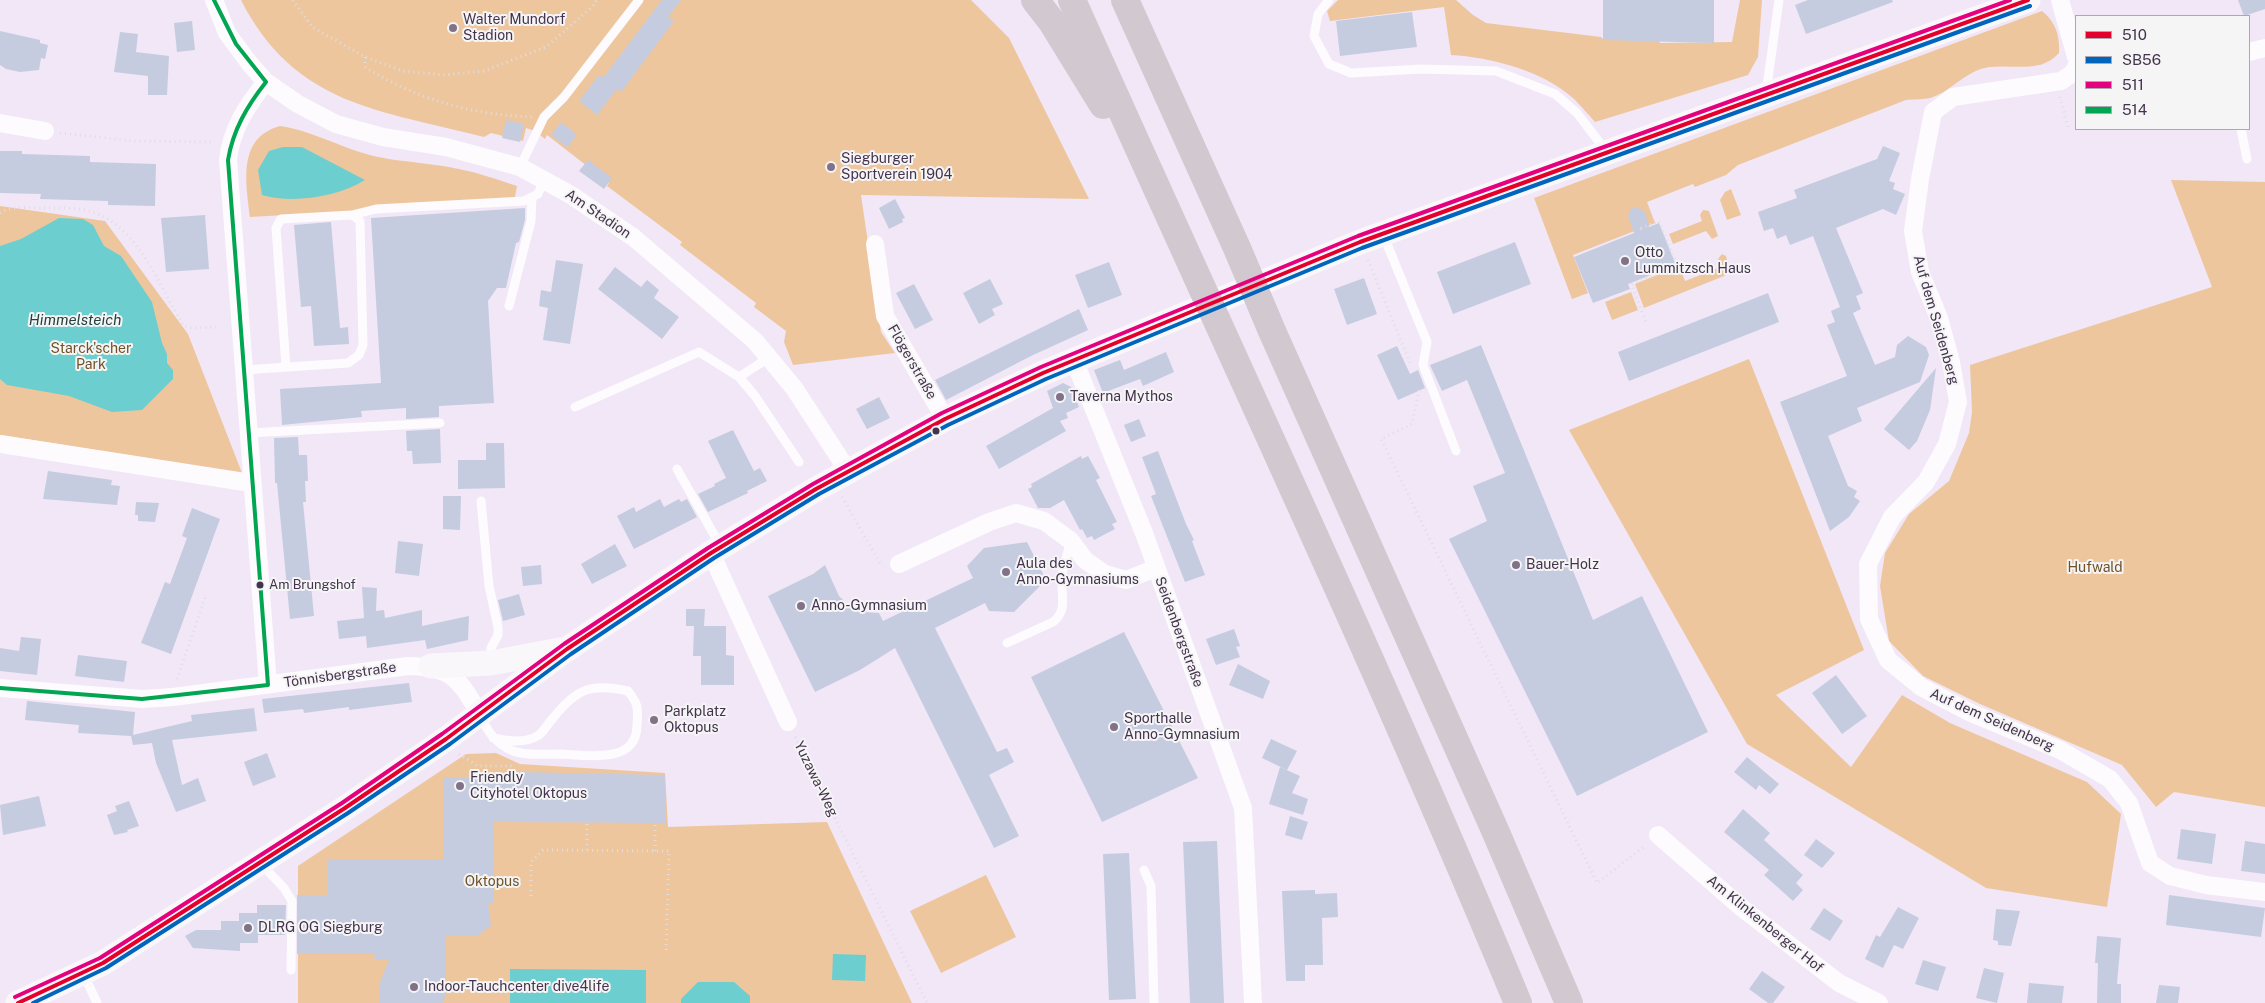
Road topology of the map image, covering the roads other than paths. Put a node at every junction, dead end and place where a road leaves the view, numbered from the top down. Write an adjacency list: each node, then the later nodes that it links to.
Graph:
1 (214, 0): 14 (street, Am Stadion)
2 (639, 0): 21 (lane)
3 (1035, 0): 24 (highway)
4 (1072, 0): 24 (highway)
5 (1125, 0): 69 (highway)
6 (1330, 0): 19 (lane)
7 (1779, 0): 15 (lane)
8 (2028, 0): 15 (street)
9 (2060, 0): 11 (street)
10 (2265, 48): 12 (street)
11 (2075, 52)
12 (2250, 52)
13 (2075, 69): 61 (street, Auf dem Seidenberg)
14 (266, 82): 21 (street, Am Stadion); 32 (street)
15 (1765, 96): 19 (street)
16 (0, 123): 18 (street)
17 (2241, 130): 20 (lane)
18 (45, 131)
19 (1607, 153): 26 (street)
20 (2247, 159)
21 (520, 167): 22 (street, Am Stadion)
22 (544, 180): 23 (lane); 29 (street, Am Stadion)
23 (532, 197): 25 (lane); 28 (lane)
24 (1167, 211): 68 (highway)
25 (352, 215): 31 (lane); 31 (lane)
26 (1372, 238): 30 (street); 39 (lane)
27 (875, 244): 35 (street, Flögerstraße)
28 (509, 306)
29 (770, 357): 33 (lane); 42 (street, Am Stadion)
30 (1074, 360): 35 (street); 48 (street, Seidenbergstraße)
31 (286, 367): 32 (lane)
32 (243, 370): 37 (street)
33 (739, 378): 34 (lane); 40 (lane)
34 (575, 407)
35 (945, 420): 42 (street)
36 (440, 422): 37 (lane)
37 (247, 433): 43 (street)
38 (0, 444): 43 (street)
39 (1456, 451)
40 (799, 462)
41 (676, 469): 46 (lane)
42 (844, 482): 46 (street)
43 (252, 483): 53 (street)
44 (481, 501): 51 (lane)
45 (1071, 541): 47 (street); 48 (street); 49 (lane)
46 (716, 550): 50 (street); 56 (street)
47 (899, 564)
48 (1156, 568): 67 (street, Seidenbergstraße)
49 (1007, 643)
50 (567, 648): 51 (street); 55 (street)
51 (491, 663): 52 (street)
52 (431, 666): 53 (street, Tönnisbergstraße); 55 (street, Tönnisbergstraße)
53 (268, 685): 54 (street, Tönnisbergstraße)
54 (0, 688)
55 (479, 713): 57 (lane); 59 (street)
56 (788, 722)
57 (493, 738): 57 (lane)
58 (1658, 835): 70 (street, Am Klinkenberger Hof)
59 (259, 863): 62 (lane); 63 (street)
60 (1144, 870): 66 (lane)
61 (2265, 892)
62 (291, 970)
63 (82, 972): 64 (street); 65 (lane)
64 (18, 1003)
65 (97, 1003)
66 (1154, 1003)
67 (1253, 1003)
68 (1518, 1003)
69 (1569, 1003)
70 (1879, 1003)

